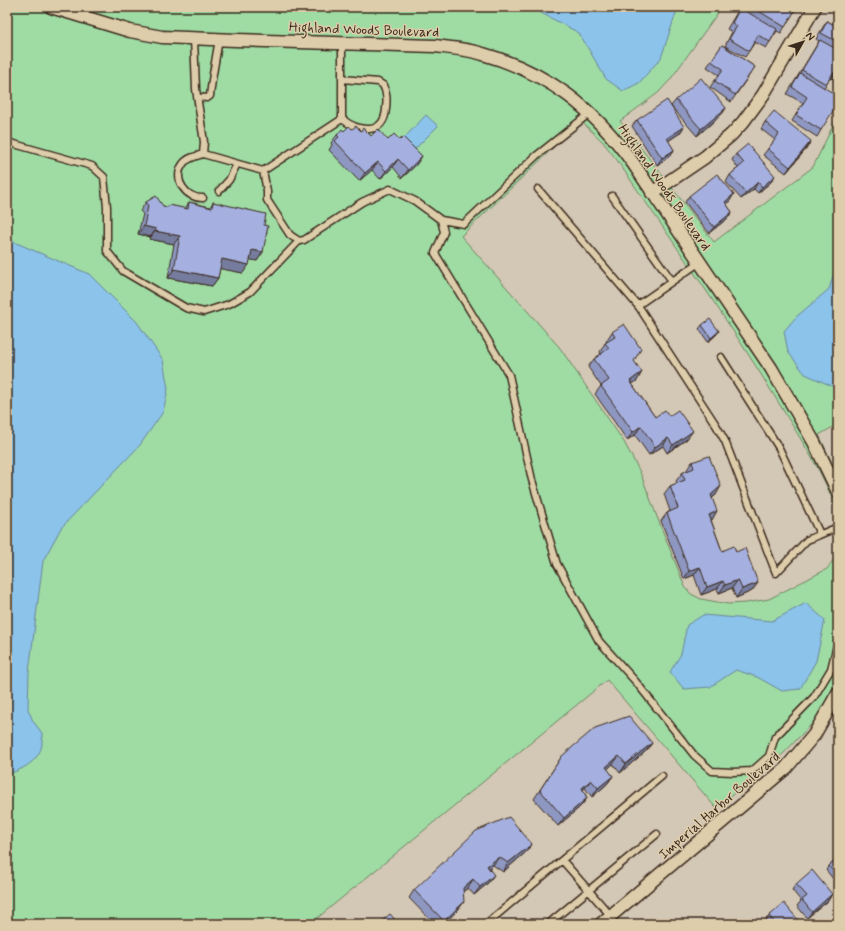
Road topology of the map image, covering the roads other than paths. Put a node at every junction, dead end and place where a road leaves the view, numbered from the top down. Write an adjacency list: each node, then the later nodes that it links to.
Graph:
1 (51, 7): 4 (street, Highland Woods Boulevard)
2 (80, 7): 4 (street, Highland Woods Boulevard)
3 (815, 7): 18 (street)
4 (99, 21): 5 (street, Highland Woods Boulevard)
5 (194, 38): 6 (street, Highland Woods Boulevard); 9 (lane)
6 (219, 39): 7 (street, Highland Woods Boulevard); 9 (lane)
7 (342, 42): 8 (lane); 10 (street, Highland Woods Boulevard)
8 (342, 78): 11 (lane); 11 (lane)
9 (197, 97): 13 (lane)
10 (590, 113): 18 (street, Highland Woods Boulevard); 21 (lane)
11 (342, 119): 15 (lane)
12 (7, 142): 22 (lane)
13 (203, 154): 14 (lane); 20 (lane)
14 (237, 164): 15 (lane); 17 (lane)
15 (263, 172): 22 (lane)
16 (538, 189): 25 (lane)
17 (219, 191)
18 (652, 193): 23 (street, Highland Woods Boulevard)
19 (612, 196): 24 (lane)
20 (203, 198)
21 (441, 220): 22 (lane); 30 (lane)
22 (299, 241)
23 (700, 262): 24 (lane); 27 (street, Highland Woods Boulevard)
24 (672, 281): 25 (lane)
25 (638, 304): 29 (lane)
26 (721, 357): 29 (lane)
27 (838, 492)
28 (838, 527): 29 (lane)
29 (820, 534)
30 (838, 641)
31 (838, 693): 36 (street, Imperial Harbor Boulevard)
32 (662, 776): 34 (lane)
33 (657, 834): 35 (lane)
34 (562, 860): 35 (lane); 37 (lane)
35 (589, 891): 36 (lane); 38 (lane)
36 (611, 916): 39 (street, Imperial Harbor Boulevard)
37 (486, 924)
38 (548, 924)
39 (601, 924)

